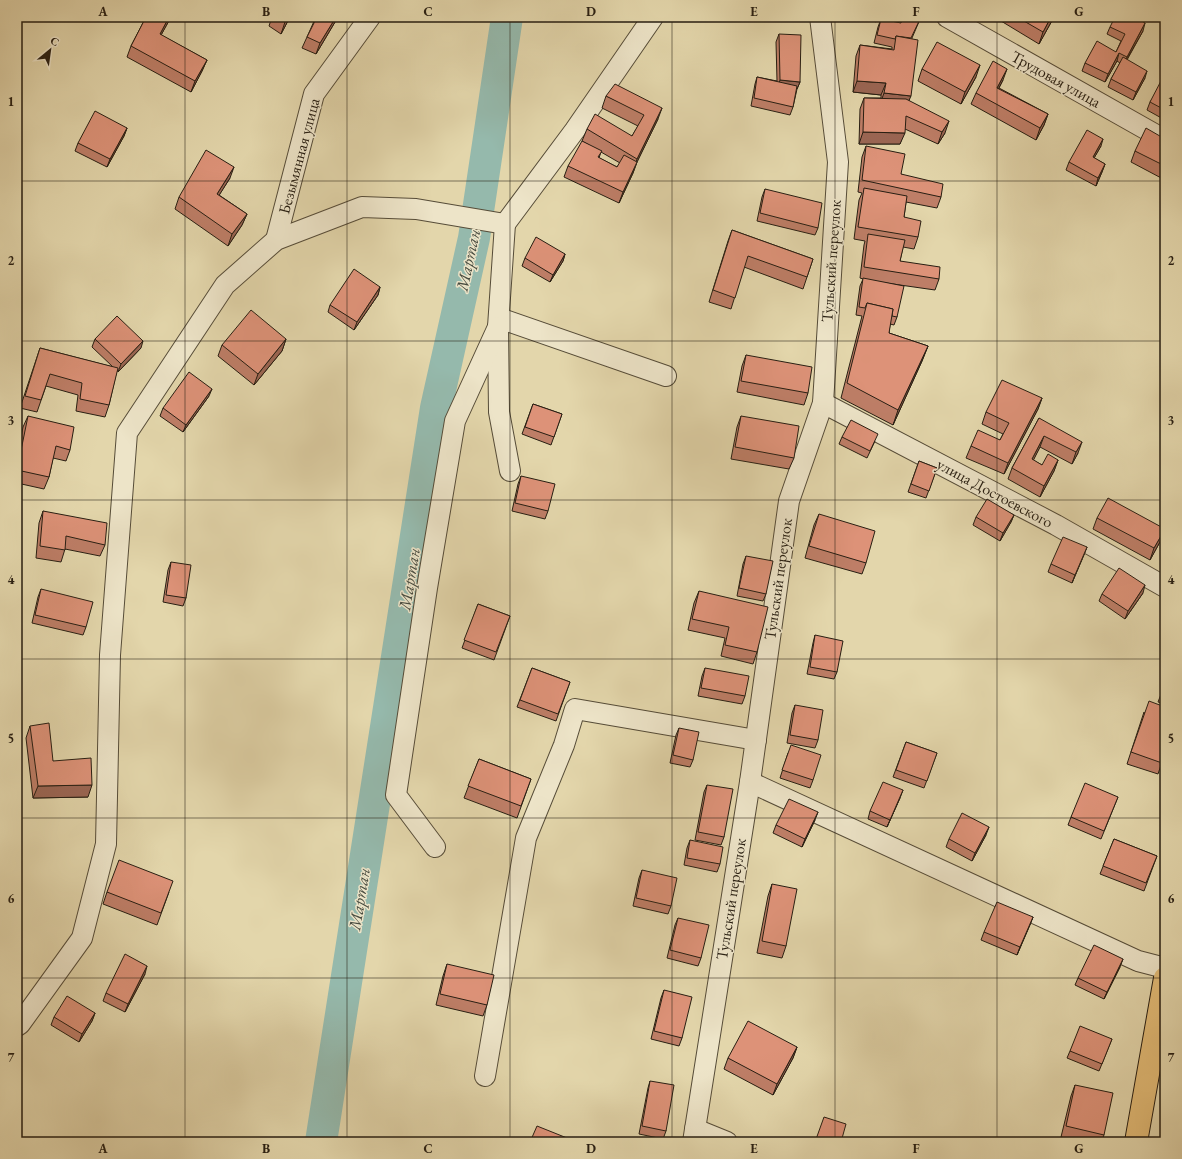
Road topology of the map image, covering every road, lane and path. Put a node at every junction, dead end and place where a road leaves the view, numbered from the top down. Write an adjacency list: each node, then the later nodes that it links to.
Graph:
1 (370, 17): 7 (street, Безымянная улица)
2 (653, 17): 6 (street)
3 (820, 17): 10 (street, Тульский переулок)
4 (947, 17): 5 (street, Трудовая улица)
5 (1165, 140)
6 (505, 224): 7 (street); 8 (street)
7 (276, 240): 18 (street)
8 (498, 322): 9 (street); 11 (street); 15 (street)
9 (666, 376)
10 (823, 403): 12 (street, улица Достоевского); 13 (street, Тульский переулок)
11 (510, 472)
12 (1165, 587)
13 (756, 740): 14 (street, Тульский переулок); 19 (street)
14 (750, 782): 16 (street); 20 (street, Тульский переулок)
15 (436, 847)
16 (1165, 968)
17 (1165, 978): 22 (main road)
18 (17, 1026)
19 (484, 1076)
20 (694, 1136): 21 (street)
21 (727, 1142)
22 (1136, 1142)

